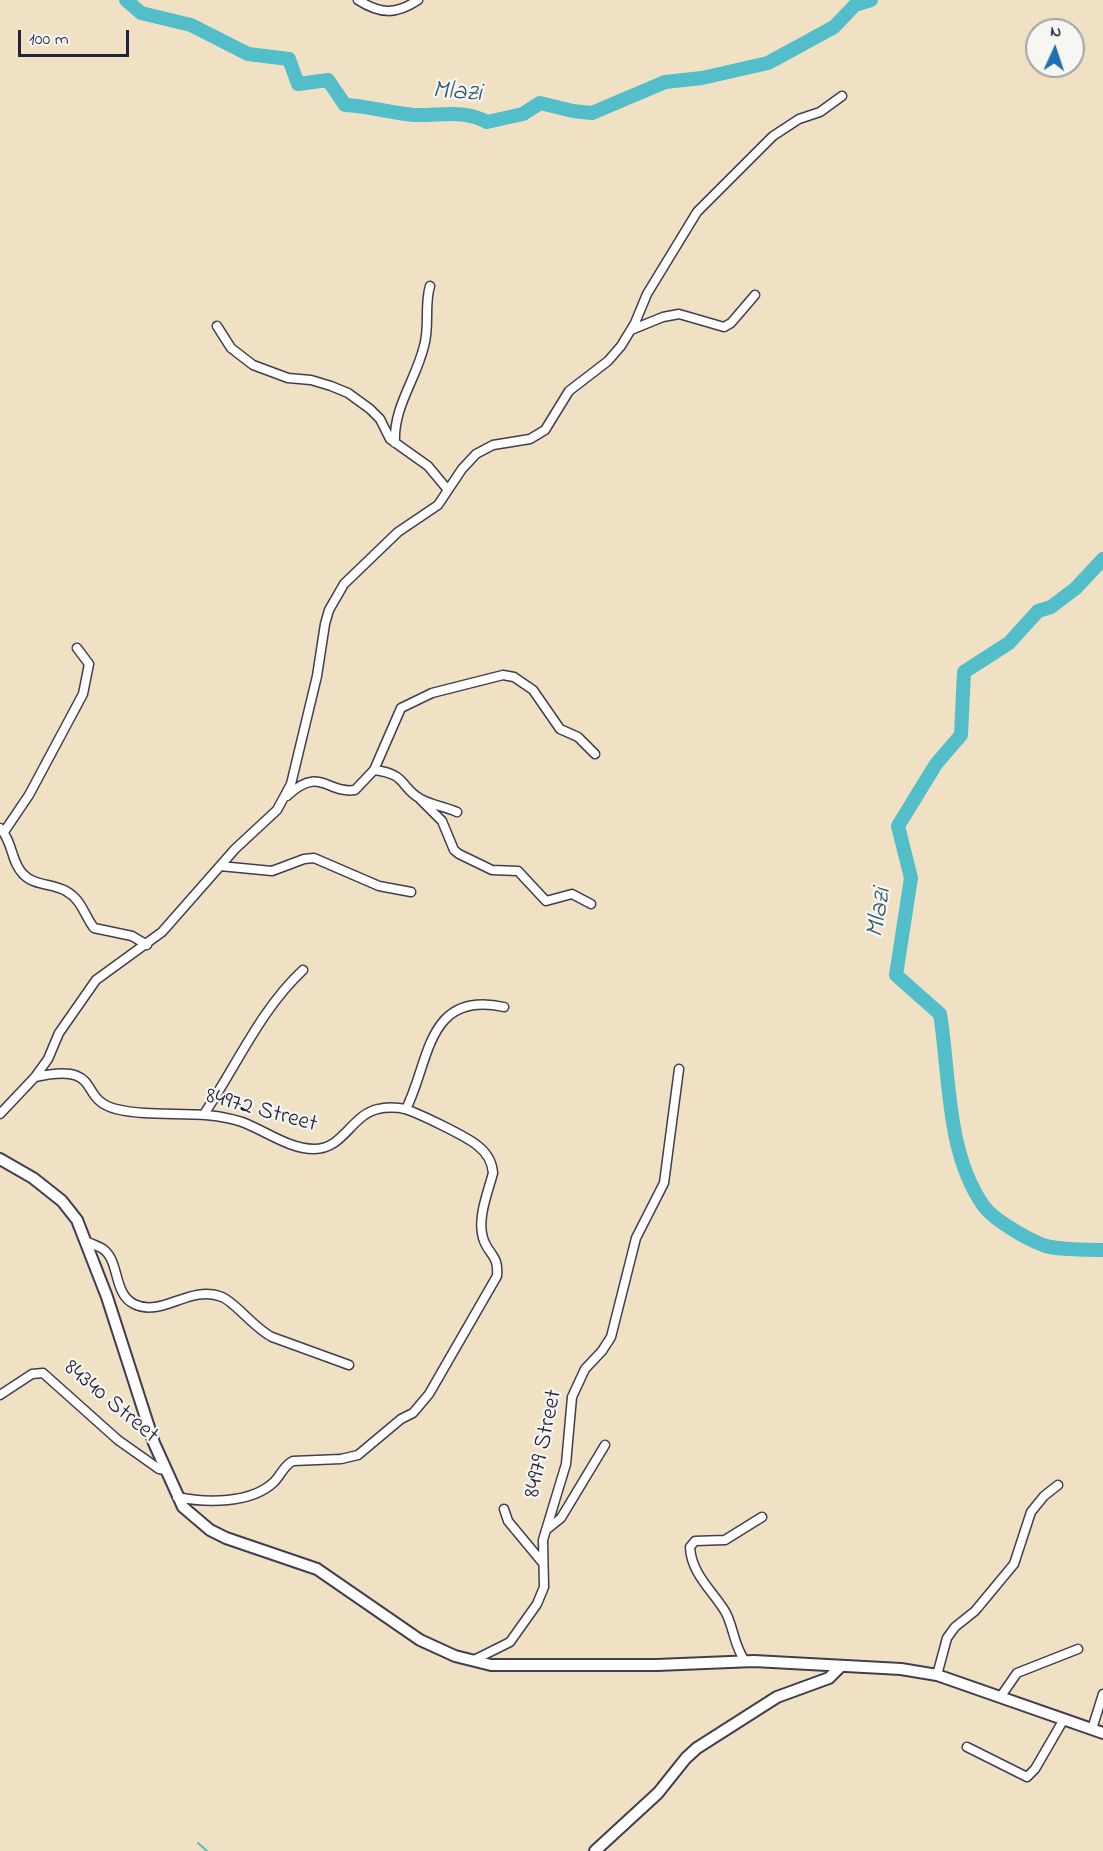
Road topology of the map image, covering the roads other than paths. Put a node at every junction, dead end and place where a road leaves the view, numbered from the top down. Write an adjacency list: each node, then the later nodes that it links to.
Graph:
1 (358, 0): 2 (street)
2 (418, 0)
3 (842, 96): 7 (street)
4 (430, 286): 8 (street)
5 (755, 295): 7 (street)
6 (217, 326): 8 (street)
7 (631, 330): 9 (street)
8 (395, 443): 9 (street)
9 (448, 490): 13 (street)
10 (77, 648): 16 (street)
11 (596, 754): 12 (street)
12 (374, 770): 13 (street); 14 (street)
13 (284, 799): 17 (street)
14 (420, 799): 15 (street); 19 (street)
15 (457, 812)
16 (2, 830): 20 (street)
17 (220, 866): 18 (street); 20 (street)
18 (411, 892)
19 (591, 904)
20 (147, 945): 24 (street)
21 (303, 970): 28 (street)
22 (504, 1007): 26 (street)
23 (679, 1069): 39 (street, 84979 Street)
24 (35, 1077): 27 (street); 28 (street, 84972 Street)
25 (0, 1101): 27 (street)
26 (406, 1109): 28 (street, 84972 Street); 36 (street)
27 (1, 1112)
28 (204, 1114)
29 (0, 1160): 30 (street)
30 (86, 1242): 31 (street); 34 (street)
31 (349, 1365)
32 (0, 1395): 34 (street, 84340 Street)
33 (604, 1445): 39 (street)
34 (165, 1470): 36 (street)
35 (1058, 1485): 45 (street)
36 (177, 1497): 42 (street)
37 (504, 1509): 40 (street)
38 (762, 1517): 43 (street)
39 (546, 1531): 40 (street, 84979 Street)
40 (542, 1563): 42 (street, 84979 Street)
41 (1078, 1649): 47 (street)
42 (472, 1661): 43 (street)
43 (745, 1661): 44 (street)
44 (841, 1666): 45 (street); 51 (street)
45 (937, 1675): 47 (street)
46 (1103, 1694): 49 (street)
47 (1001, 1696): 48 (street)
48 (1064, 1719): 49 (street); 50 (street)
49 (1097, 1731)
50 (967, 1747)
51 (596, 1850)

